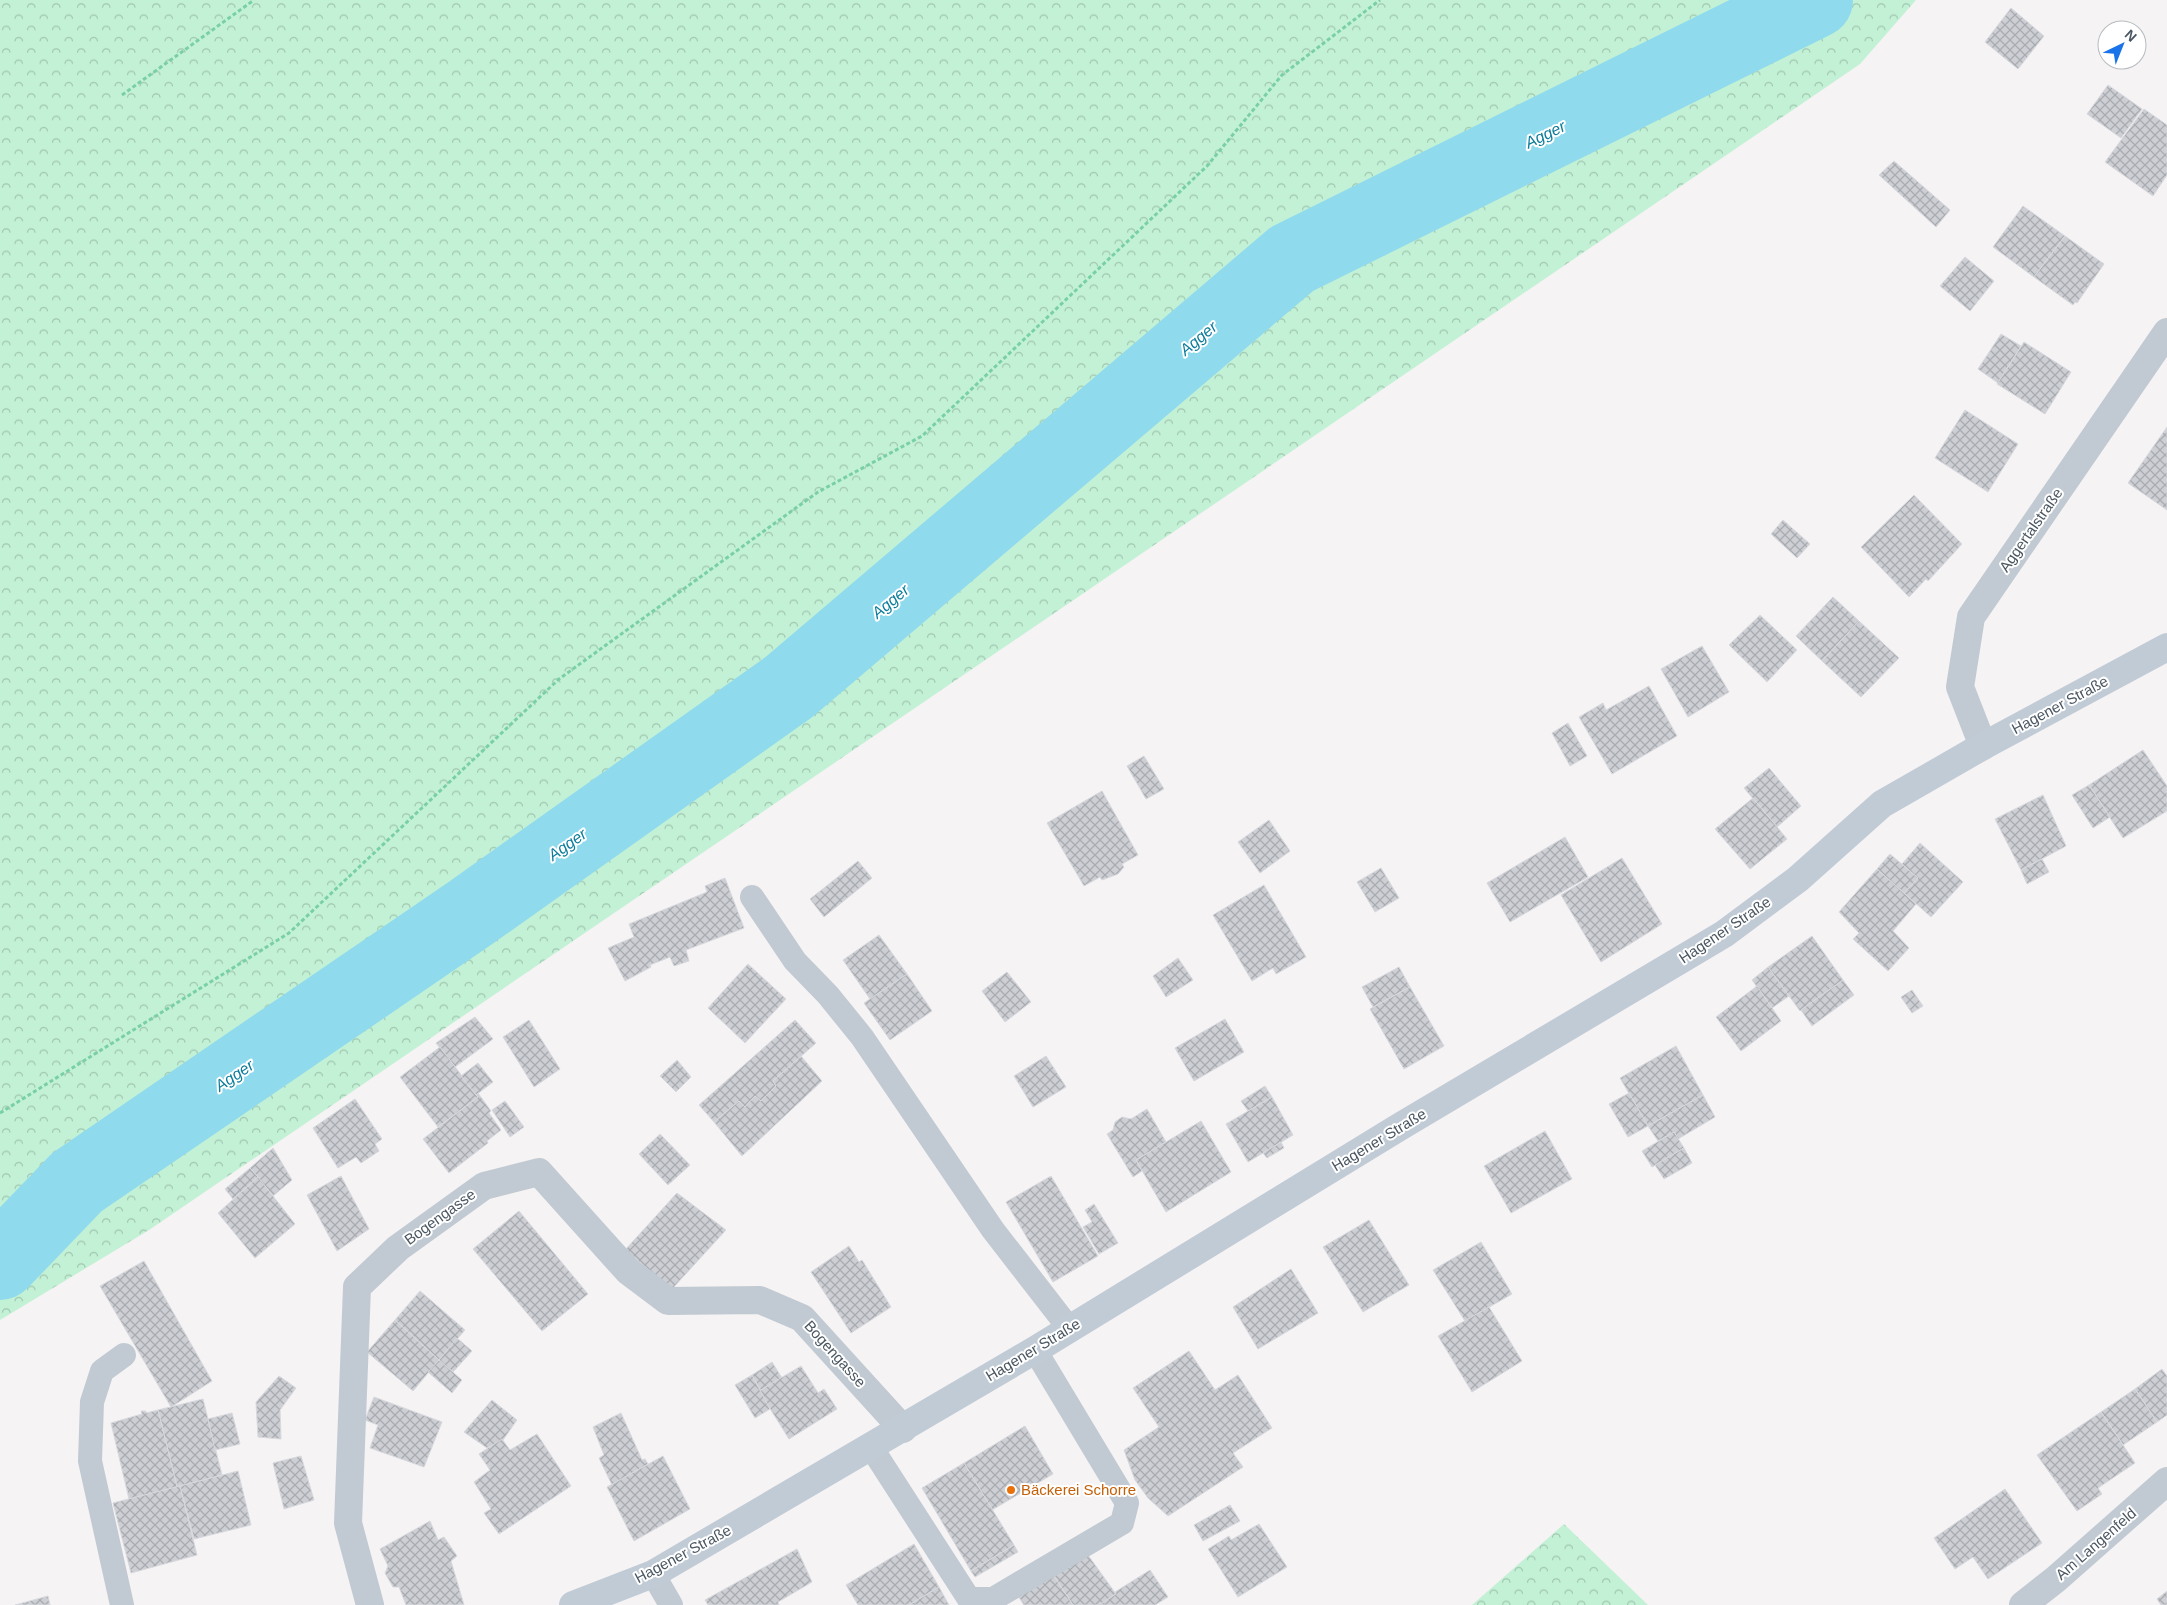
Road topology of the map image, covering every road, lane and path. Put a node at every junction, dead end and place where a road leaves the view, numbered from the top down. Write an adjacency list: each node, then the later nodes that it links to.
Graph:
1 (254, 0): 3 (path)
2 (1380, 0): 8 (path)
3 (122, 95)
4 (2167, 332): 6 (street, Aggertalstraße)
5 (2167, 647): 6 (main road, Hagener Straße)
6 (1983, 746): 9 (main road, Hagener Straße)
7 (752, 897): 9 (lane)
8 (0, 1113)
9 (1069, 1328): 10 (main road, Hagener Straße)
10 (1035, 1350): 12 (main road, Hagener Straße); 13 (lane)
11 (124, 1356): 16 (lane)
12 (903, 1429): 13 (main road, Hagener Straße); 17 (street, Bogengasse)
13 (871, 1447): 15 (main road, Hagener Straße)
14 (2167, 1481): 20 (street, Am Langenfeld)
15 (653, 1574): 18 (main road, Hagener Straße); 19 (lane)
16 (122, 1605)
17 (370, 1605)
18 (573, 1605)
19 (671, 1605)
20 (2023, 1605)

